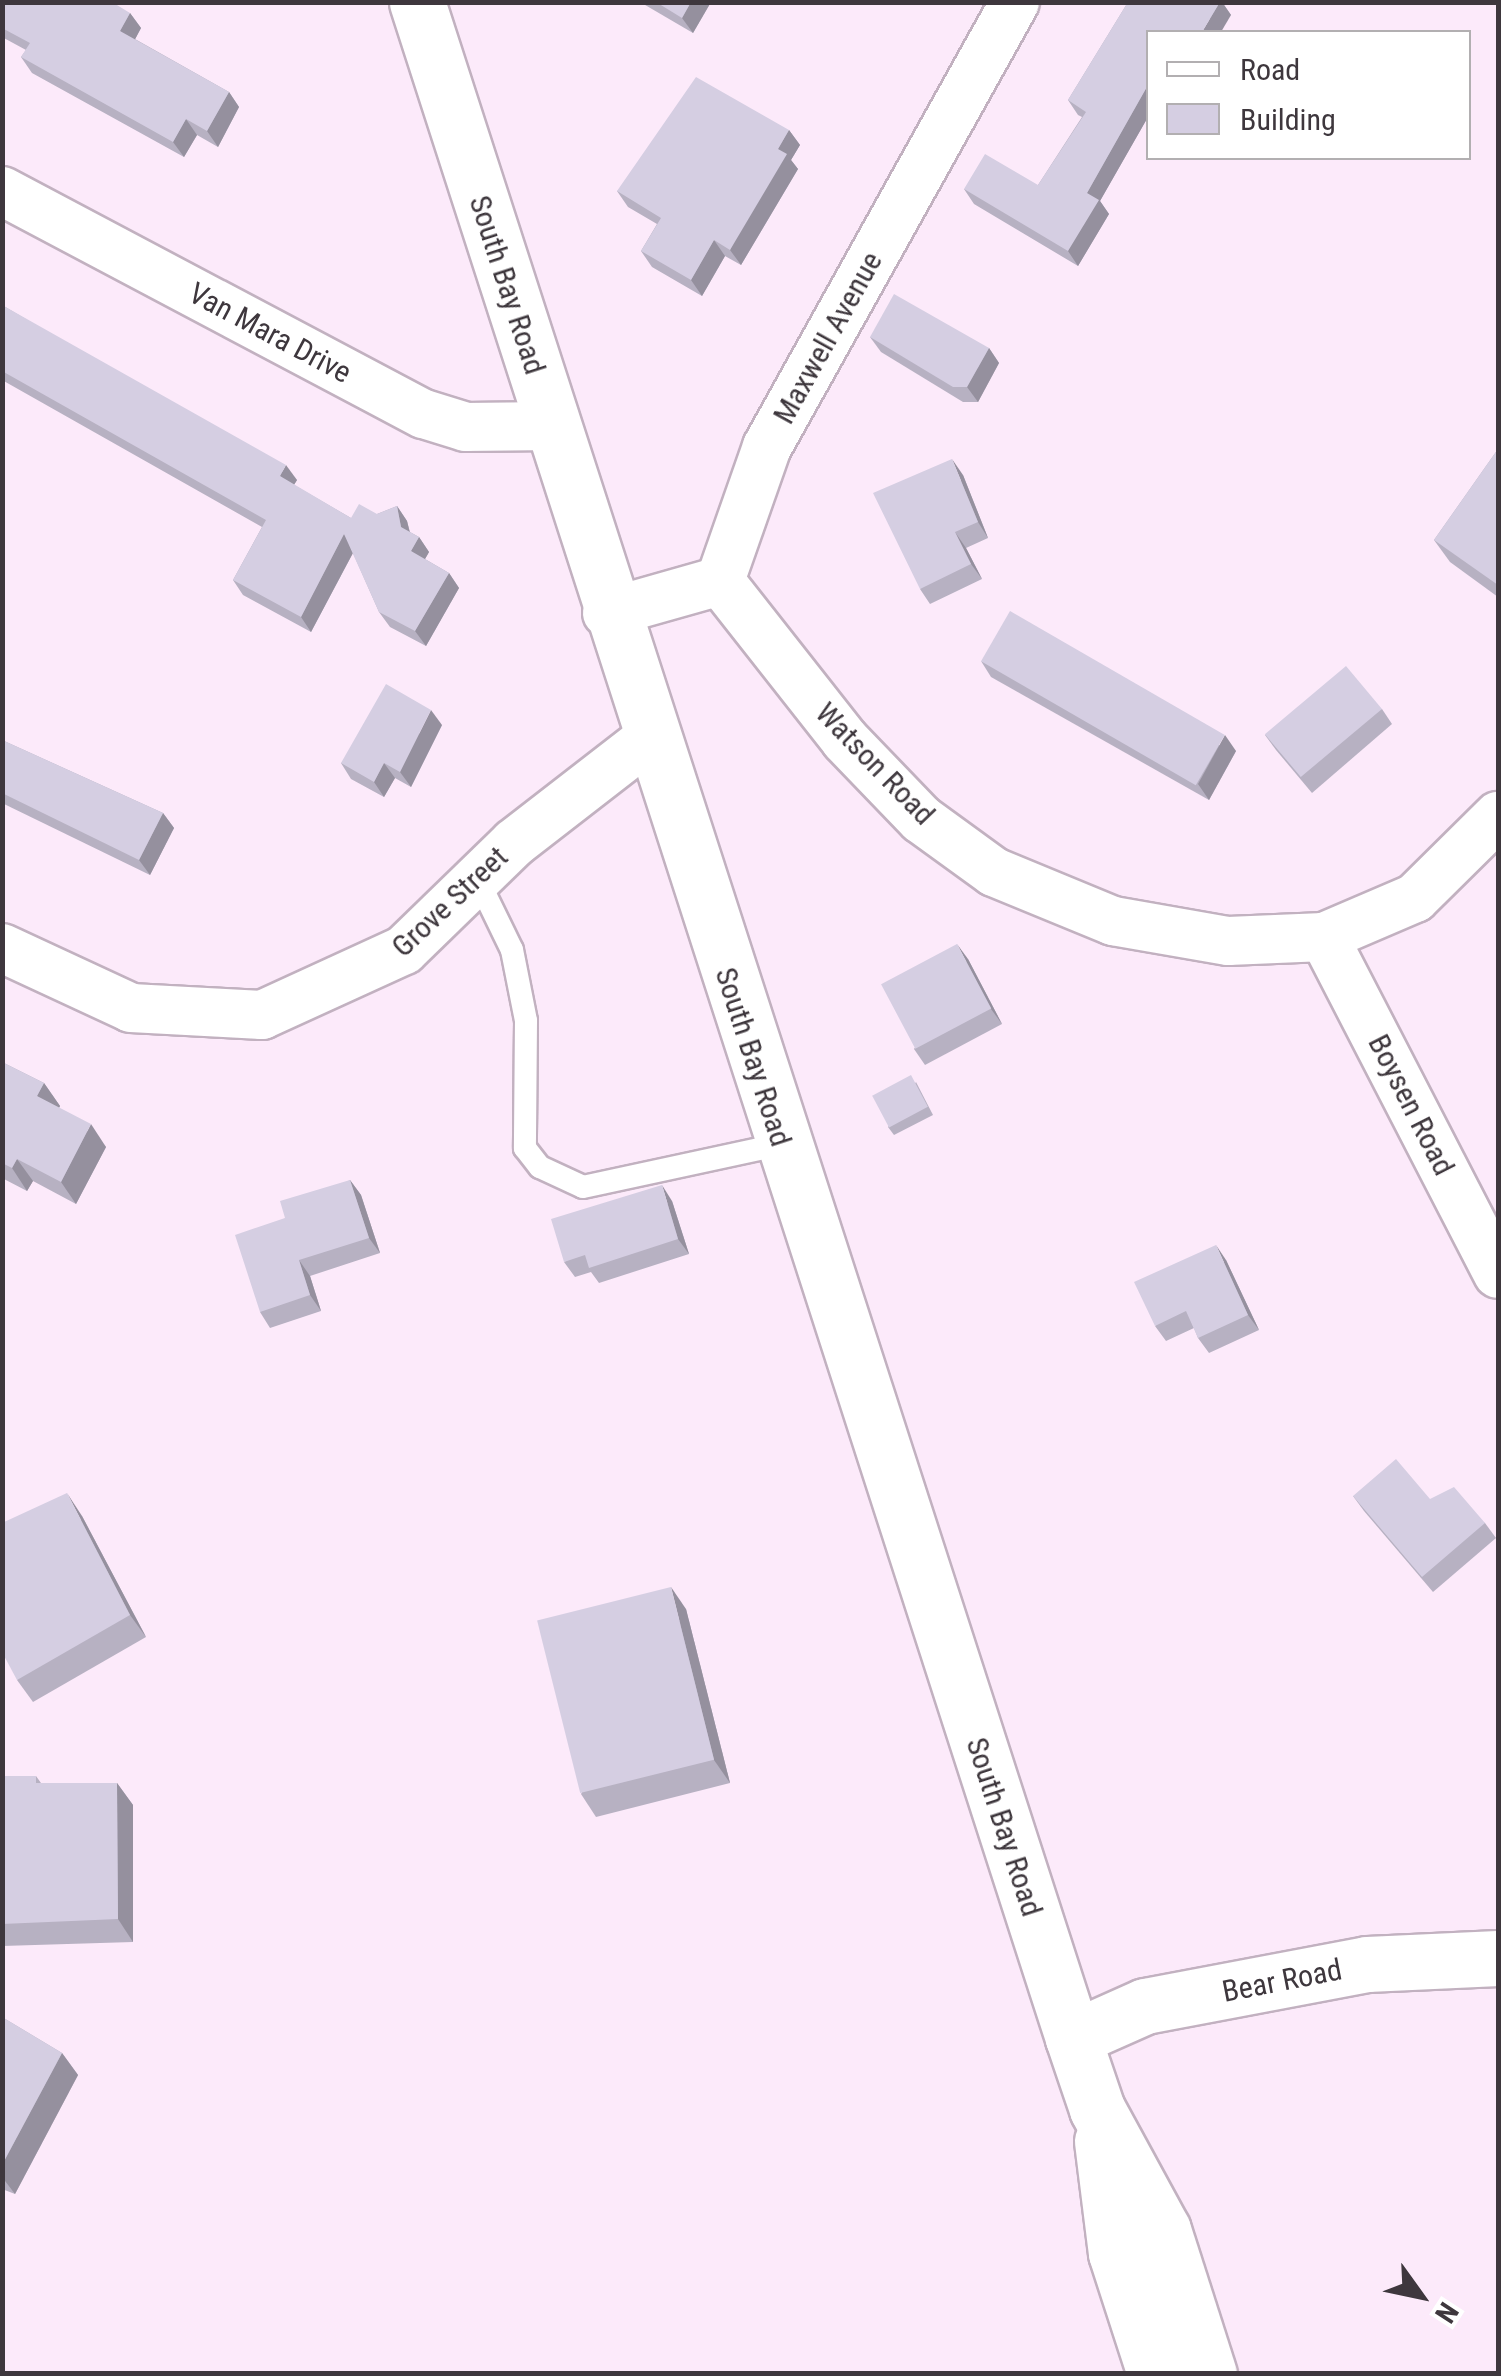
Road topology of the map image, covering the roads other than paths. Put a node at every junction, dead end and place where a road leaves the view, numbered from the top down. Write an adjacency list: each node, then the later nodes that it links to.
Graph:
1 (417, 2): 4 (street, South Bay Road)
2 (1015, 2): 5 (street, Maxwell Avenue)
3 (2, 191): 4 (street, Van Mara Drive)
4 (551, 426): 6 (street, South Bay Road)
5 (720, 581): 6 (street); 10 (street, Watson Road)
6 (607, 613): 7 (street, South Bay Road)
7 (648, 739): 9 (street, Grove Street); 12 (street, South Bay Road)
8 (1498, 816): 10 (street, Watson Road)
9 (478, 880): 11 (street, Grove Street); 12 (lane)
10 (1324, 937): 13 (street, Boysen Road)
11 (2, 948)
12 (782, 1144): 15 (street, South Bay Road)
13 (1498, 1274)
14 (1498, 1958): 15 (street, Bear Road)
15 (1073, 2038): 16 (street, South Bay Road)
16 (1098, 2108): 17 (street, South Bay Road); 18 (street, South Bay Road)
17 (1155, 2374)
18 (1209, 2374)

